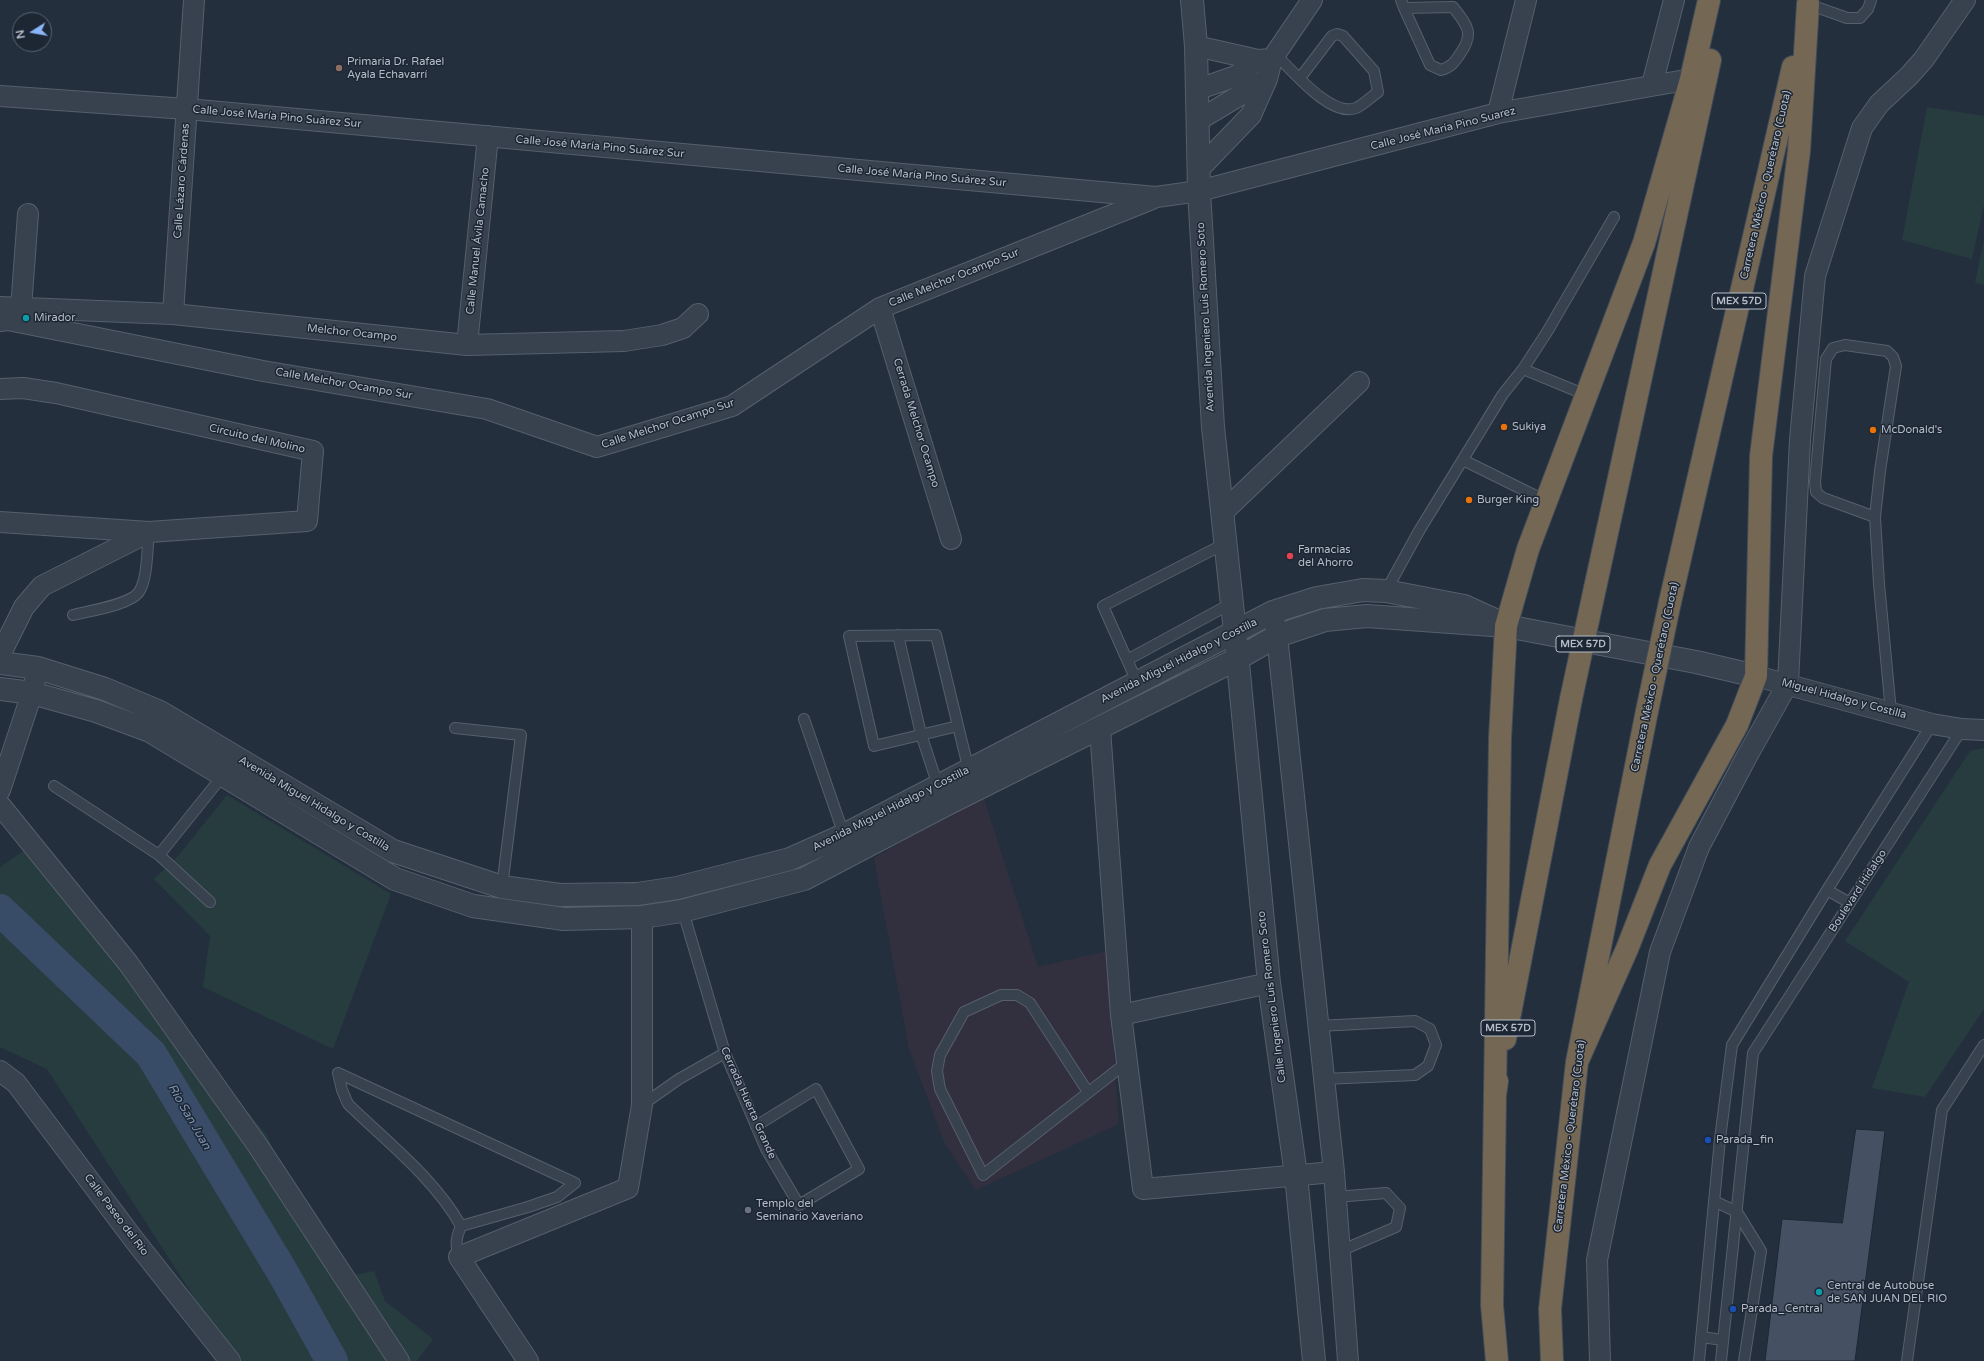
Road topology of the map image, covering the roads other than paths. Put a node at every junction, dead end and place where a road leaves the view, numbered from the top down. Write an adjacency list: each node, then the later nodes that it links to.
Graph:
1 (194, 0): 21 (street, Calle Lázaro Cárdenas)
2 (1192, 0): 13 (street, Avenida Ingeniero Luis Romero Soto)
3 (1312, 0): 14 (street)
4 (1526, 0): 22 (street)
5 (1674, 0): 18 (street)
6 (1709, 0): 17 (highway)
7 (1723, 0): 103 (highway, MEX 57D, bridge)
8 (1871, 0): 10 (lane)
9 (1965, 0): 64 (street)
10 (1808, 2): 62 (highway); 98 (highway, Carretera México - Querétaro (Cuota) / MEX 57D, bridge)
11 (1402, 4): 12 (lane); 12 (lane)
12 (1452, 4)
13 (1196, 46): 14 (street); 19 (street, Avenida Ingeniero Luis Romero Soto)
14 (1268, 58): 15 (lane); 16 (street); 19 (street)
15 (1300, 78): 15 (lane)
16 (1267, 79): 23 (street); 25 (street)
17 (1691, 79): 18 (street, Calle José María Pino Suarez); 40 (highway)
18 (1652, 85): 22 (street, Calle José María Pino Suarez)
19 (1196, 90): 23 (street, Avenida Ingeniero Luis Romero Soto)
20 (0, 96): 21 (street, Calle José María Pino Suárez Sur)
21 (187, 109): 24 (street, Calle José María Pino Suárez Sur); 33 (street, Calle Lázaro Cárdenas)
22 (1498, 113): 26 (street, Calle José María Pino Suarez)
23 (1198, 120): 25 (street, Avenida Ingeniero Luis Romero Soto)
24 (488, 136): 27 (street, Calle José María Pino Suárez Sur); 36 (street, Calle Manuel Ávila Camacho)
25 (1198, 170): 26 (street, Avenida Ingeniero Luis Romero Soto)
26 (1199, 192): 27 (street, Calle José María Pino Suárez Sur); 43 (street, Avenida Ingeniero Luis Romero Soto)
27 (1156, 197): 32 (street, Calle Melchor Ocampo Sur)
28 (28, 214): 31 (street)
29 (1614, 217): 37 (lane)
30 (0, 307): 31 (street, Melchor Ocampo)
31 (21, 308): 33 (street, Melchor Ocampo)
32 (880, 308): 35 (street, Calle Melchor Ocampo Sur); 47 (street, Cerrada Melchor Ocampo)
33 (173, 314): 36 (street, Melchor Ocampo)
34 (698, 314): 36 (street, Melchor Ocampo)
35 (0, 321)
36 (467, 345)
37 (1523, 369): 40 (lane); 41 (lane)
38 (1359, 382): 43 (street)
39 (0, 389): 46 (street, Circuito del Molino)
40 (1586, 395): 42 (highway)
41 (1463, 460): 42 (lane); 49 (lane)
42 (1546, 501): 53 (highway)
43 (1223, 512): 48 (street, Avenida Ingeniero Luis Romero Soto)
44 (1875, 517): 44 (lane); 67 (lane)
45 (0, 522): 46 (street, Circuito del Molino)
46 (149, 532): 52 (lane); 57 (street, Circuito del Molino)
47 (951, 539)
48 (1226, 543): 50 (street, Avenida Ingeniero Luis Romero Soto); 59 (lane)
49 (1386, 591): 51 (street, Avenida Miguel Hidalgo y Costilla); 53 (street, Avenida Miguel Hidalgo y Costilla)
50 (1232, 603): 54 (street, Avenida Ingeniero Luis Romero Soto); 59 (lane)
51 (1273, 612): 54 (street, Avenida Miguel Hidalgo y Costilla); 56 (street)
52 (73, 615)
53 (1506, 626): 56 (street, Avenida Miguel Hidalgo y Costilla); 62 (street, Avenida Miguel Hidalgo y Costilla); 103 (highway)
54 (1235, 632): 58 (street, Calle Ingeniero Luis Romero Soto); 63 (street, Avenida Miguel Hidalgo y Costilla)
55 (898, 635): 70 (lane); 75 (lane); 75 (lane)
56 (1277, 636): 58 (street, Avenida Miguel Hidalgo y Costilla); 95 (street)
57 (0, 655)
58 (1237, 659): 72 (street, Avenida Miguel Hidalgo y Costilla); 93 (street, Calle Ingeniero Luis Romero Soto)
59 (1127, 660): 63 (lane)
60 (0, 663): 61 (street, Avenida Miguel Hidalgo y Costilla)
61 (38, 668): 66 (street); 76 (street, Avenida Miguel Hidalgo y Costilla)
62 (1756, 676): 64 (street, Miguel Hidalgo y Costilla); 98 (highway)
63 (1137, 682): 77 (street, Avenida Miguel Hidalgo y Costilla)
64 (1788, 683): 67 (street, Miguel Hidalgo y Costilla); 123 (street)
65 (0, 689): 66 (street, Avenida Miguel Hidalgo y Costilla)
66 (32, 693): 78 (street, Avenida Miguel Hidalgo y Costilla); 79 (street)
67 (1891, 712): 69 (street, Miguel Hidalgo y Costilla)
68 (804, 719): 84 (lane)
69 (1932, 724): 73 (street, Miguel Hidalgo y Costilla); 88 (lane)
70 (958, 726): 75 (lane); 77 (lane)
71 (455, 728): 86 (lane)
72 (1100, 729): 82 (street, Avenida Miguel Hidalgo y Costilla); 94 (street)
73 (1962, 729): 74 (street, Miguel Hidalgo y Costilla); 90 (lane, Boulevard Hidalgo)
74 (1984, 730)
75 (921, 734): 81 (lane)
76 (237, 758): 78 (lane); 86 (street, Avenida Miguel Hidalgo y Costilla)
77 (969, 770): 81 (street, Avenida Miguel Hidalgo y Costilla); 82 (lane)
78 (223, 775): 85 (lane); 92 (street, Avenida Miguel Hidalgo y Costilla)
79 (2, 781)
80 (54, 786): 85 (lane)
81 (938, 786): 84 (street, Avenida Miguel Hidalgo y Costilla)
82 (976, 790): 91 (street, Avenida Miguel Hidalgo y Costilla)
83 (0, 805): 117 (street)
84 (844, 835): 87 (street, Avenida Miguel Hidalgo y Costilla)
85 (159, 855): 89 (lane)
86 (502, 887): 87 (street, Avenida Miguel Hidalgo y Costilla)
87 (677, 888): 91 (lane, Cerrada Huerta Grande)
88 (1827, 890): 90 (lane); 109 (lane)
89 (210, 902)
90 (1850, 903): 110 (lane, Boulevard Hidalgo)
91 (682, 911): 92 (street, Avenida Miguel Hidalgo y Costilla); 97 (lane, Cerrada Huerta Grande)
92 (642, 917): 104 (street)
93 (1268, 983): 94 (street); 107 (street, Calle Ingeniero Luis Romero Soto)
94 (1121, 1015): 99 (street)
95 (1318, 1026): 101 (street); 101 (lane)
96 (1984, 1045): 127 (lane)
97 (725, 1054): 104 (lane); 105 (lane, Cerrada Huerta Grande)
98 (1577, 1062): 122 (highway, Carretera México - Querétaro (Cuota) / MEX 57D)
99 (1126, 1063): 102 (lane); 107 (street)
100 (0, 1071): 116 (street, Calle Paseo del Río)
101 (1324, 1079): 106 (street)
102 (1088, 1092): 102 (lane)
103 (1495, 1095): 121 (highway, MEX 57D)
104 (642, 1105): 113 (street)
105 (756, 1126): 105 (lane, Cerrada Huerta Grande)
106 (1334, 1172): 107 (street); 108 (street)
107 (1296, 1175): 119 (street, Calle Ingeniero Luis Romero Soto)
108 (1336, 1197): 112 (street); 112 (lane)
109 (1714, 1201): 110 (lane); 114 (lane)
110 (1737, 1212): 115 (lane); 126 (lane)
111 (461, 1226): 111 (lane); 113 (lane)
112 (1340, 1251): 120 (street)
113 (460, 1257): 118 (street)
114 (1701, 1337): 115 (lane); 124 (lane)
115 (1723, 1340): 125 (lane)
116 (230, 1361)
117 (398, 1361)
118 (528, 1361)
119 (1314, 1361)
120 (1348, 1361)
121 (1497, 1361)
122 (1552, 1361)
123 (1600, 1361)
124 (1699, 1361)
125 (1721, 1361)
126 (1744, 1361)
127 (1907, 1361)

